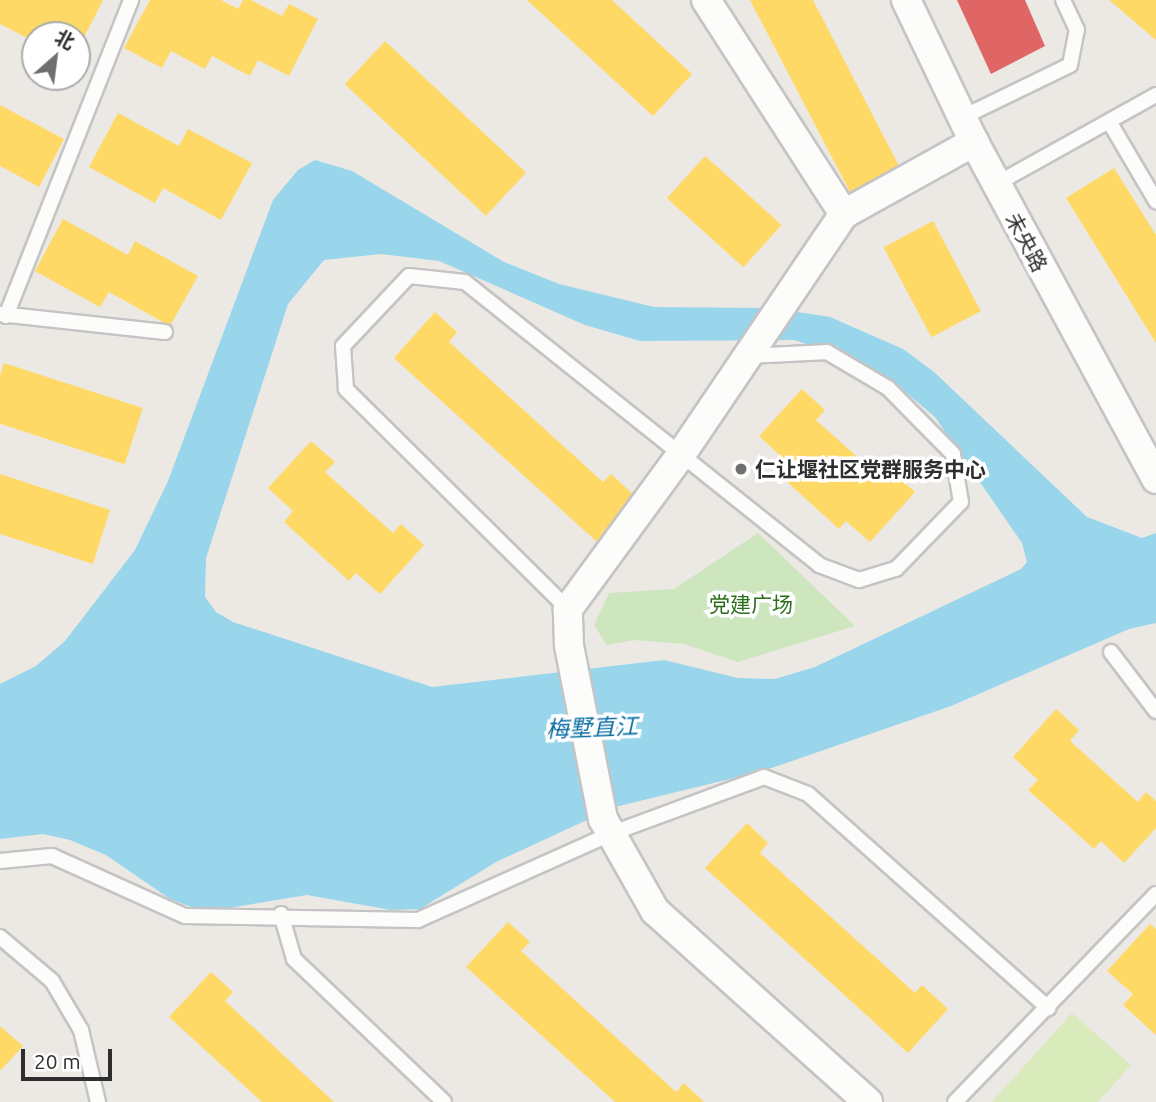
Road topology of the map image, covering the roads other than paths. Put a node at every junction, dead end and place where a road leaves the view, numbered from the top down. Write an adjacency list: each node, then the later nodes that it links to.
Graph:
1 (131, 0): 11 (lane)
2 (706, 0): 10 (street)
3 (906, 0): 7 (street, 未央路)
4 (1063, 0): 7 (lane)
5 (1156, 95): 6 (lane)
6 (1110, 123): 8 (lane); 9 (lane)
7 (968, 130): 8 (street, 未央路); 10 (street)
8 (996, 184): 15 (street, 未央路)
9 (1156, 201)
10 (844, 214): 13 (street)
11 (3, 315): 12 (lane)
12 (165, 332)
13 (752, 350): 14 (street); 14 (lane)
14 (682, 453): 16 (street); 16 (lane)
15 (1156, 479)
16 (568, 608): 19 (street)
17 (1111, 652): 18 (lane)
18 (1156, 711)
19 (606, 826): 22 (lane); 24 (lane); 27 (street)
20 (0, 860): 22 (lane)
21 (1156, 894): 24 (lane)
22 (281, 914): 26 (lane)
23 (0, 937): 25 (lane)
24 (1048, 1008): 28 (lane)
25 (98, 1102)
26 (444, 1102)
27 (868, 1102)
28 (955, 1102)

